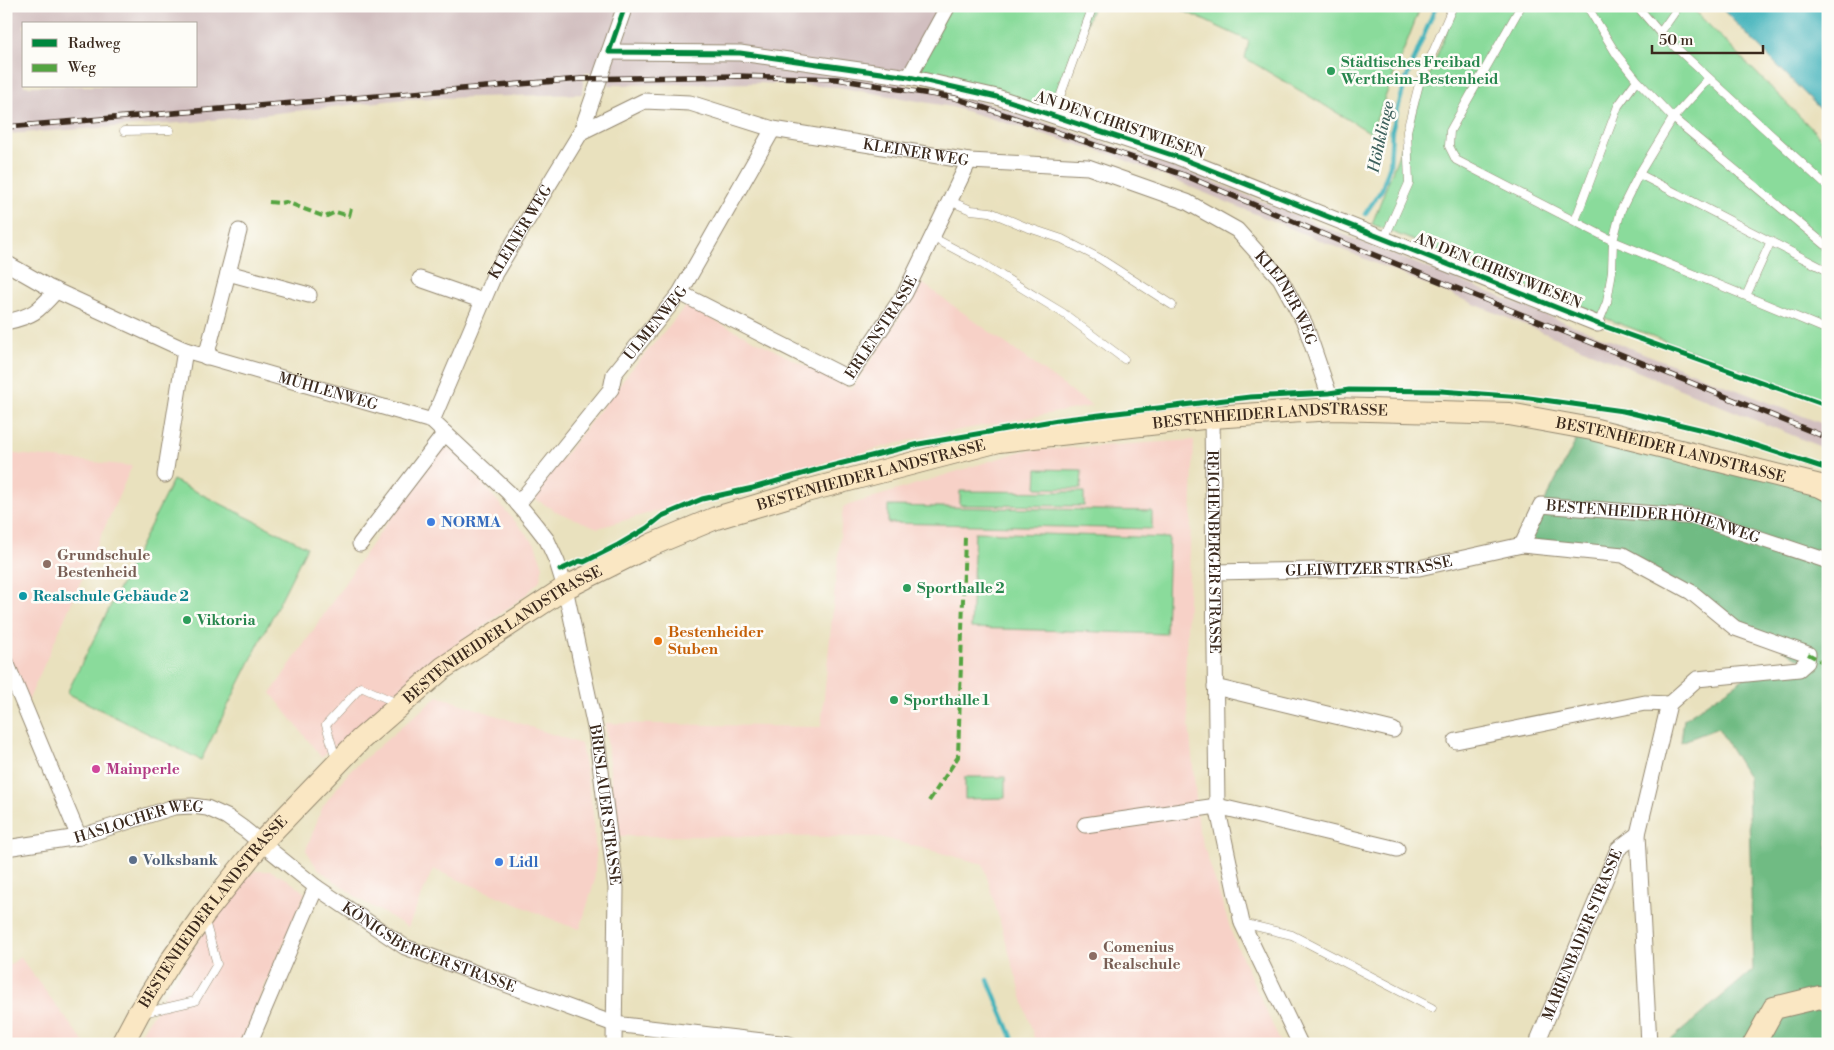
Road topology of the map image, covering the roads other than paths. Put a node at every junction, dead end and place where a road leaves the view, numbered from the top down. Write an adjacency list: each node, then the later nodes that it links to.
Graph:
1 (625, 6): 10 (street)
2 (948, 6): 11 (street)
3 (1093, 6): 14 (lane)
4 (1453, 6): 27 (lane)
5 (1521, 6): 24 (lane)
6 (1586, 6): 13 (lane)
7 (1637, 6): 9 (lane)
8 (1679, 6): 9 (lane)
9 (1660, 33): 12 (lane)
10 (609, 52): 11 (street, AN DEN CHRISTWIESEN); 19 (street)
11 (909, 77): 14 (street, AN DEN CHRISTWIESEN)
12 (1709, 78): 15 (lane); 22 (lane)
13 (1637, 80): 15 (lane); 24 (lane)
14 (1053, 116): 27 (street, AN DEN CHRISTWIESEN)
15 (1673, 118): 21 (lane); 30 (lane)
16 (773, 129): 19 (street, KLEINER WEG); 20 (street, KLEINER WEG); 36 (street, ULMENWEG)
17 (170, 130): 18 (lane)
18 (124, 131)
19 (581, 132): 39 (street, KLEINER WEG)
20 (969, 161): 23 (street, ERLENSTRASSE); 47 (street, KLEINER WEG)
21 (1639, 174): 28 (lane); 29 (lane)
22 (1828, 188)
23 (950, 200): 26 (street, ERLENSTRASSE); 40 (lane)
24 (1575, 221): 28 (lane)
25 (239, 232): 33 (street)
26 (932, 237): 36 (street, ERLENSTRASSE); 46 (lane)
27 (1384, 239): 42 (street, AN DEN CHRISTWIESEN)
28 (1613, 241): 38 (lane); 42 (lane)
29 (1771, 241): 32 (lane); 38 (lane)
30 (1828, 247)
31 (6, 264): 35 (street, MÜHLENWEG)
32 (1828, 271)
33 (228, 273): 37 (street); 45 (street)
34 (420, 279): 39 (street)
35 (56, 290): 41 (street); 44 (street, MÜHLENWEG)
36 (680, 293): 53 (street, ULMENWEG)
37 (310, 295)
38 (1746, 296): 43 (lane)
39 (483, 300): 49 (street, KLEINER WEG)
40 (1172, 305)
41 (6, 322)
42 (1598, 324)
43 (1828, 330)
44 (185, 350): 45 (street, MÜHLENWEG); 51 (street)
45 (206, 357): 49 (street, MÜHLENWEG)
46 (1124, 359)
47 (1334, 409): 48 (main road, BESTENHEIDER LANDSTRASSE); 52 (main road, BESTENHEIDER LANDSTRASSE)
48 (1212, 417): 57 (street, REICHENBERGER STRASSE); 58 (main road, BESTENHEIDER LANDSTRASSE)
49 (432, 421): 50 (street, MÜHLENWEG)
50 (445, 433): 53 (street, MÜHLENWEG); 54 (street)
51 (165, 475)
52 (1828, 490)
53 (518, 504): 58 (street, MÜHLENWEG)
54 (360, 544)
55 (1522, 545): 56 (street, BESTENHEIDER HÖHENWEG); 57 (street, GLEIWITZER STRASSE); 63 (street)
56 (1828, 562)
57 (1214, 572): 61 (street, REICHENBERGER STRASSE)
58 (565, 588): 62 (main road, BESTENHEIDER LANDSTRASSE); 80 (street, BRESLAUER STRASSE)
59 (6, 662): 60 (street)
60 (10, 683): 70 (street)
61 (1215, 687): 64 (street); 67 (street, REICHENBERGER STRASSE)
62 (401, 704): 66 (main road, BESTENHEIDER LANDSTRASSE); 66 (lane)
63 (1668, 704): 65 (street); 69 (street)
64 (1393, 730)
65 (1456, 741)
66 (337, 763): 71 (main road, BESTENHEIDER LANDSTRASSE)
67 (1217, 806): 68 (street); 73 (street); 76 (street, REICHENBERGER STRASSE)
68 (1085, 825)
69 (1638, 834): 86 (street, MARIENBADER STRASSE); 87 (street)
70 (79, 837): 71 (street, HASLOCHER WEG); 72 (street, HASLOCHER WEG)
71 (261, 843): 74 (street, KÖNIGSBERGER STRASSE); 75 (main road, BESTENHEIDER LANDSTRASSE)
72 (6, 848)
73 (1397, 849)
74 (316, 887): 80 (street, KÖNIGSBERGER STRASSE); 82 (street)
75 (204, 914): 79 (main road, BESTENHEIDER LANDSTRASSE); 79 (lane)
76 (1242, 923): 78 (lane); 85 (street, REICHENBERGER STRASSE)
77 (1828, 1000): 88 (main road)
78 (1432, 1008)
79 (138, 1014): 81 (main road, BESTENHEIDER LANDSTRASSE)
80 (614, 1024): 83 (street, BRESLAUER STRASSE); 84 (street)
81 (122, 1044)
82 (249, 1044)
83 (614, 1044)
84 (789, 1044)
85 (1300, 1044)
86 (1538, 1044)
87 (1649, 1044)
88 (1754, 1044)

